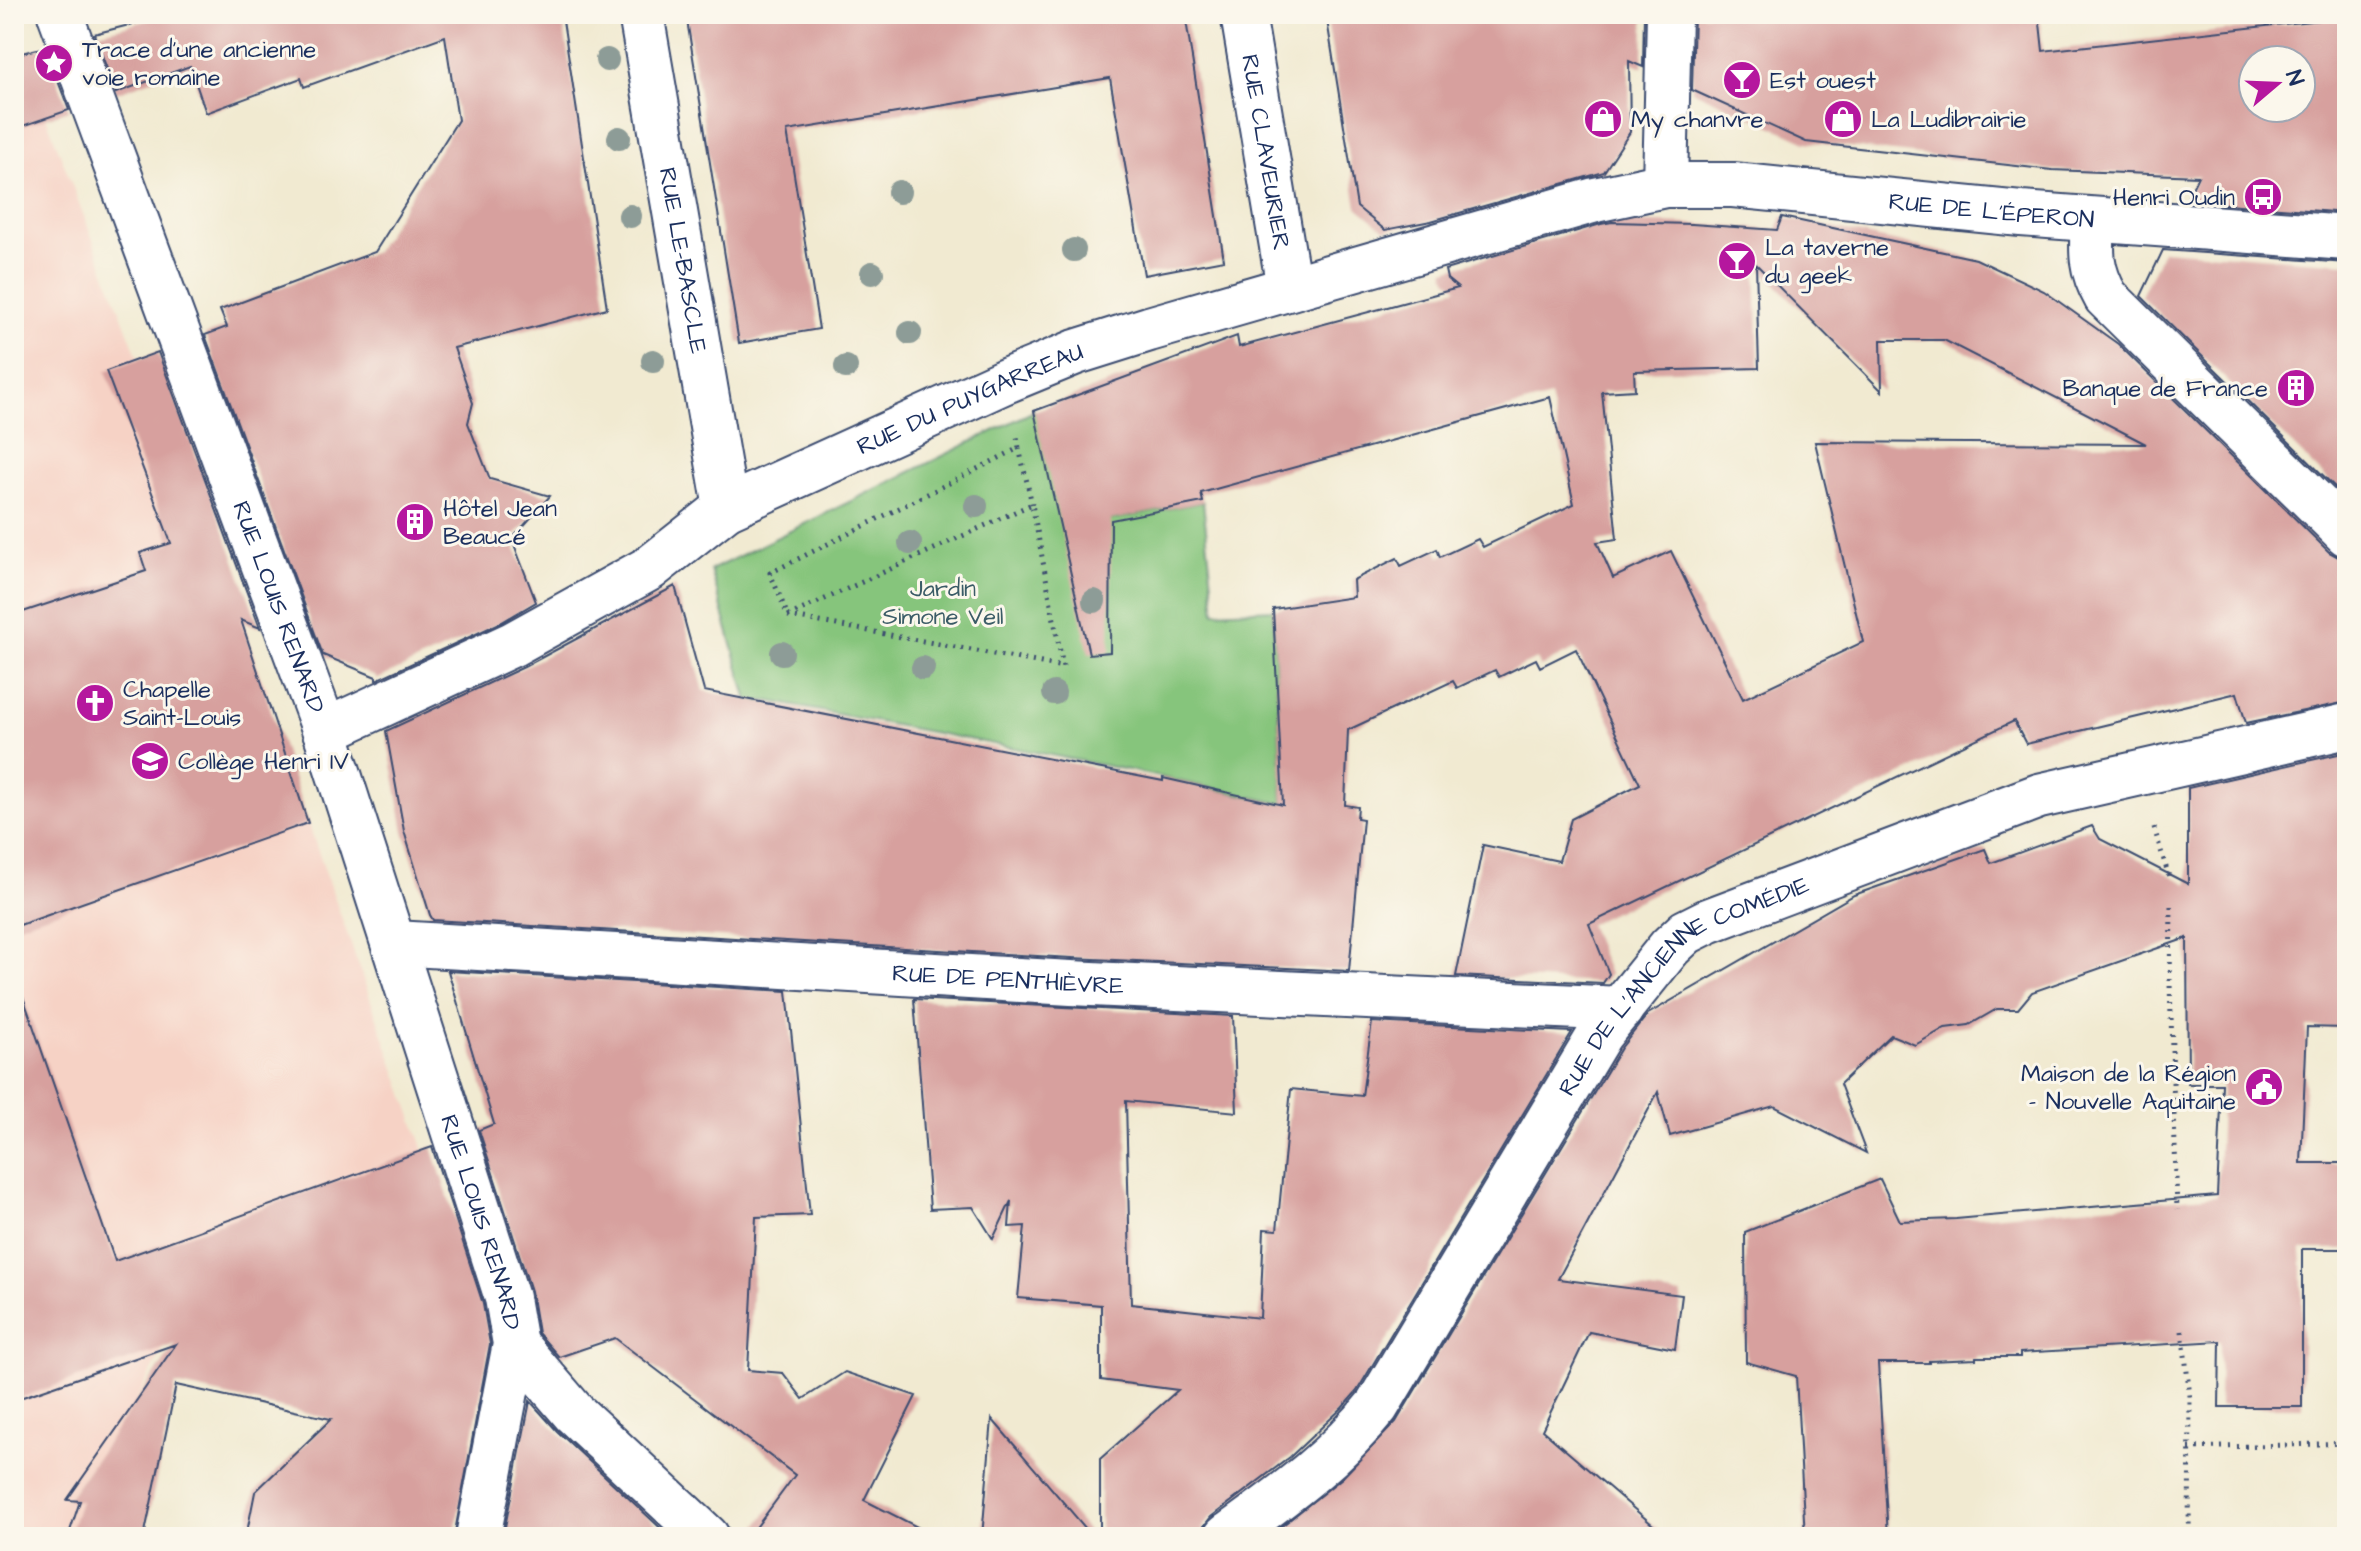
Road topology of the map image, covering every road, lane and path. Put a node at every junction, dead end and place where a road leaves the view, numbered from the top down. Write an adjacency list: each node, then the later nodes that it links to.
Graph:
1 (60, 14): 16 (street, RUE LOUIS RENARD)
2 (641, 14): 12 (street, RUE LE-BASCLE)
3 (1243, 14): 8 (street, RUE CLAVEURIER)
4 (1669, 14): 5 (street)
5 (1665, 185): 6 (street, RUE DE L'ÉPERON); 8 (street, RUE DU PUYGARREAU)
6 (2093, 220): 7 (street); 13 (street, RUE DE L'ÉPERON)
7 (2347, 238)
8 (1289, 288): 9 (street, RUE DU PUYGARREAU)
9 (1003, 382): 10 (path); 12 (street, RUE DU PUYGARREAU)
10 (1019, 448): 11 (path); 14 (path)
11 (1032, 504): 14 (path); 14 (path)
12 (726, 508): 16 (street, RUE DU PUYGARREAU)
13 (2347, 534)
14 (788, 616)
15 (2347, 726): 19 (street, RUE DE L'ANCIENNE COMÉDIE)
16 (325, 731): 18 (street, RUE LOUIS RENARD)
17 (2171, 906): 20 (path)
18 (395, 943): 19 (street, RUE DE PENTHIÈVRE); 22 (street, RUE LOUIS RENARD)
19 (1621, 1009): 27 (street, RUE DE L'ANCIENNE COMÉDIE)
20 (2177, 1210)
21 (2182, 1331): 24 (path)
22 (515, 1344): 25 (street); 26 (street)
23 (2347, 1443): 24 (path)
24 (2189, 1448): 28 (path)
25 (478, 1537)
26 (707, 1537)
27 (1226, 1537)
28 (2189, 1537)

